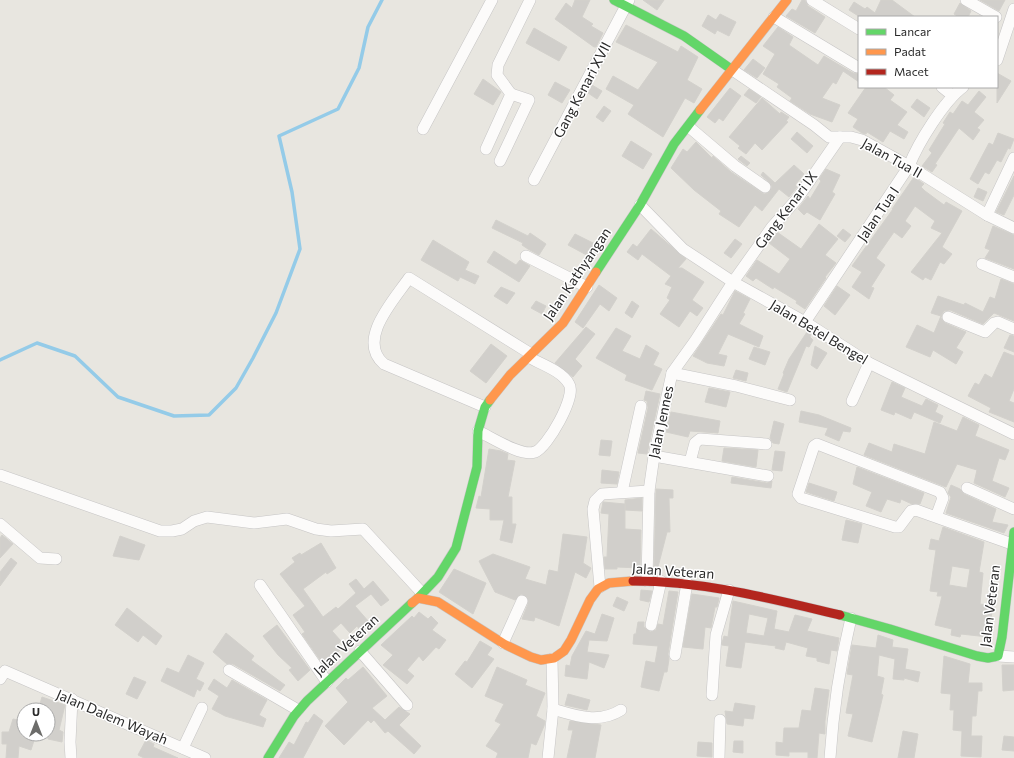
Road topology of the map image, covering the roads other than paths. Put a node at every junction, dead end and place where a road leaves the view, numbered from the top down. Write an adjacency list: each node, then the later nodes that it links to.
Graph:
1 (492, 0): 22 (street)
2 (530, 0): 19 (street)
3 (614, 0): 7 (street)
4 (787, 0): 10 (street, Jalan Kathyangan)
5 (812, 0): 13 (street)
6 (966, 0): 9 (street)
7 (628, 3): 16 (street); 28 (street, Gang Kenari XVII)
8 (1014, 9): 12 (street)
9 (994, 16)
10 (774, 17): 15 (street); 16 (street, Jalan Kathyangan)
11 (998, 18): 12 (street)
12 (1010, 25): 14 (street)
13 (858, 28)
14 (998, 57)
15 (857, 67)
16 (731, 69): 21 (street, Jalan Kathyangan); 23 (street, Jalan Tua II)
17 (943, 88): 20 (street)
18 (962, 88): 20 (street, Jalan Tua I)
19 (510, 94): 24 (street); 26 (street)
20 (952, 95): 27 (street, Jalan Tua I)
21 (688, 127): 29 (street); 30 (street, Jalan Kathyangan)
22 (423, 129)
23 (840, 137): 27 (street, Jalan Tua II); 36 (street, Gang Kenari IX)
24 (486, 149)
25 (1014, 158): 31 (street)
26 (500, 161)
27 (910, 166): 31 (street, Jalan Tua II); 39 (street, Jalan Tua I)
28 (534, 180)
29 (765, 187)
30 (640, 205): 36 (street, Jalan Betel Bengel); 37 (street, Jalan Kathyangan)
31 (987, 215): 32 (street, Jalan Tua II)
32 (1014, 228)
33 (526, 256): 37 (street)
34 (982, 264): 35 (street)
35 (1014, 277)
36 (733, 282): 39 (street, Jalan Betel Bengel); 43 (street, Jalan Jennes)
37 (587, 287): 41 (street, Jalan Kathyangan)
38 (948, 317): 40 (street)
39 (805, 322): 42 (street, Jalan Betel Bengel)
40 (1014, 329)
41 (530, 355): 47 (street, Jalan Kathyangan); 47 (street); 48 (street)
42 (869, 363): 45 (street); 49 (street, Jalan Betel Bengel)
43 (672, 373): 44 (street); 51 (street, Jalan Jennes)
44 (790, 400)
45 (852, 401)
46 (641, 406): 57 (street)
47 (485, 407): 48 (street, Jalan Kathyangan)
48 (478, 431): 70 (street, Jalan Kathyangan)
49 (1014, 434)
50 (766, 444): 52 (street)
51 (654, 456): 52 (street); 56 (street, Jalan Jennes)
52 (690, 462): 54 (street)
53 (0, 475): 70 (street)
54 (768, 476)
55 (967, 488): 58 (street)
56 (649, 491): 57 (street); 64 (street, Jalan Jennes)
57 (622, 492): 68 (street)
58 (1014, 509)
59 (936, 517): 59 (street); 62 (street)
60 (0, 524): 63 (street)
61 (1014, 532): 62 (street, Jalan Veteran)
62 (1012, 544): 77 (street, Jalan Veteran)
63 (56, 559)
64 (647, 581): 65 (street, Jalan Veteran); 68 (street, Jalan Veteran)
65 (661, 581): 66 (street, Jalan Veteran); 73 (street)
66 (687, 583): 69 (street, Jalan Veteran); 76 (street)
67 (260, 585): 82 (street)
68 (600, 587): 79 (street)
69 (729, 590): 72 (street, Jalan Veteran); 83 (street)
70 (420, 596): 74 (street); 75 (street, Jalan Veteran)
71 (522, 601): 74 (street)
72 (851, 618): 77 (street, Jalan Veteran); 97 (street)
73 (651, 625)
74 (503, 643): 79 (street)
75 (360, 651): 82 (street, Jalan Veteran); 85 (street)
76 (675, 655)
77 (998, 656): 78 (street)
78 (1014, 657)
79 (552, 659): 87 (street)
80 (229, 670): 88 (street)
81 (2, 671): 84 (street, Jalan Dalem Wayah)
82 (327, 682): 88 (street, Jalan Veteran)
83 (712, 695)
84 (72, 699): 91 (street, Jalan Dalem Wayah); 92 (street)
85 (407, 705)
86 (202, 708): 91 (street)
87 (553, 709): 89 (street); 95 (street)
88 (298, 710): 94 (street, Jalan Veteran)
89 (620, 710)
90 (720, 720): 96 (street)
91 (184, 748): 93 (street, Jalan Dalem Wayah)
92 (71, 758)
93 (205, 758)
94 (268, 758)
95 (548, 758)
96 (719, 758)
97 (830, 758)

